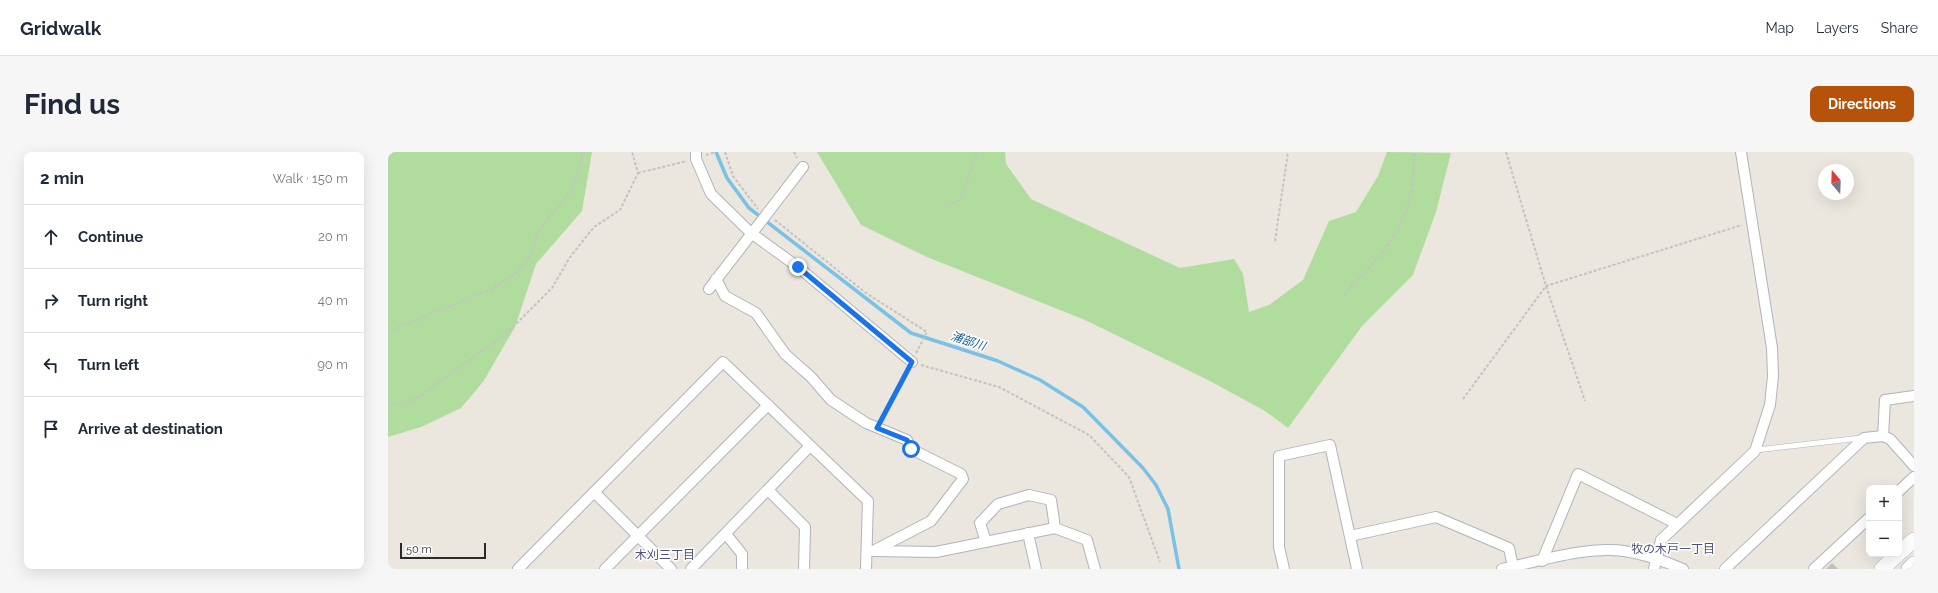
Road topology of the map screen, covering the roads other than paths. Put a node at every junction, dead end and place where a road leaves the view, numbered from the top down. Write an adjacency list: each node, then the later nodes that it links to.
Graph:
1 (1742, 152): 13 (street)
2 (696, 156): 4 (street)
3 (803, 167): 4 (street)
4 (751, 234): 5 (street); 7 (street)
5 (716, 279): 6 (street); 28 (street)
6 (709, 289)
7 (912, 362)
8 (1914, 396): 10 (street)
9 (768, 405): 12 (street); 18 (street); 24 (street)
10 (1883, 436): 11 (street); 14 (street)
11 (1864, 438): 13 (lane); 48 (street)
12 (810, 446): 17 (street); 28 (street)
13 (1755, 451): 20 (street)
14 (1914, 466)
15 (1914, 477): 16 (street)
16 (1902, 488)
17 (768, 490): 23 (street); 40 (street)
18 (594, 492): 24 (street); 35 (street)
19 (1866, 521): 49 (street)
20 (1677, 524): 31 (street); 32 (street)
21 (1055, 528): 22 (street); 27 (street); 43 (street)
22 (1028, 533): 27 (street); 42 (street)
23 (726, 534): 38 (street); 39 (street)
24 (638, 536): 36 (street); 37 (street)
25 (1350, 536): 34 (street); 44 (street); 45 (street)
26 (1914, 540): 29 (main road)
27 (986, 542): 28 (street)
28 (870, 551): 41 (street)
29 (1902, 551)
30 (1896, 557): 50 (main road)
31 (1542, 561): 32 (street); 34 (street)
32 (1655, 564): 47 (street)
33 (1914, 564): 51 (main road)
34 (1513, 567): 46 (street)
35 (518, 569)
36 (605, 569)
37 (671, 569)
38 (691, 569)
39 (742, 569)
40 (804, 569)
41 (866, 569)
42 (1036, 569)
43 (1095, 569)
44 (1284, 569)
45 (1357, 569)
46 (1502, 569)
47 (1683, 569)
48 (1725, 569)
49 (1814, 569)
50 (1882, 569)
51 (1909, 569)

